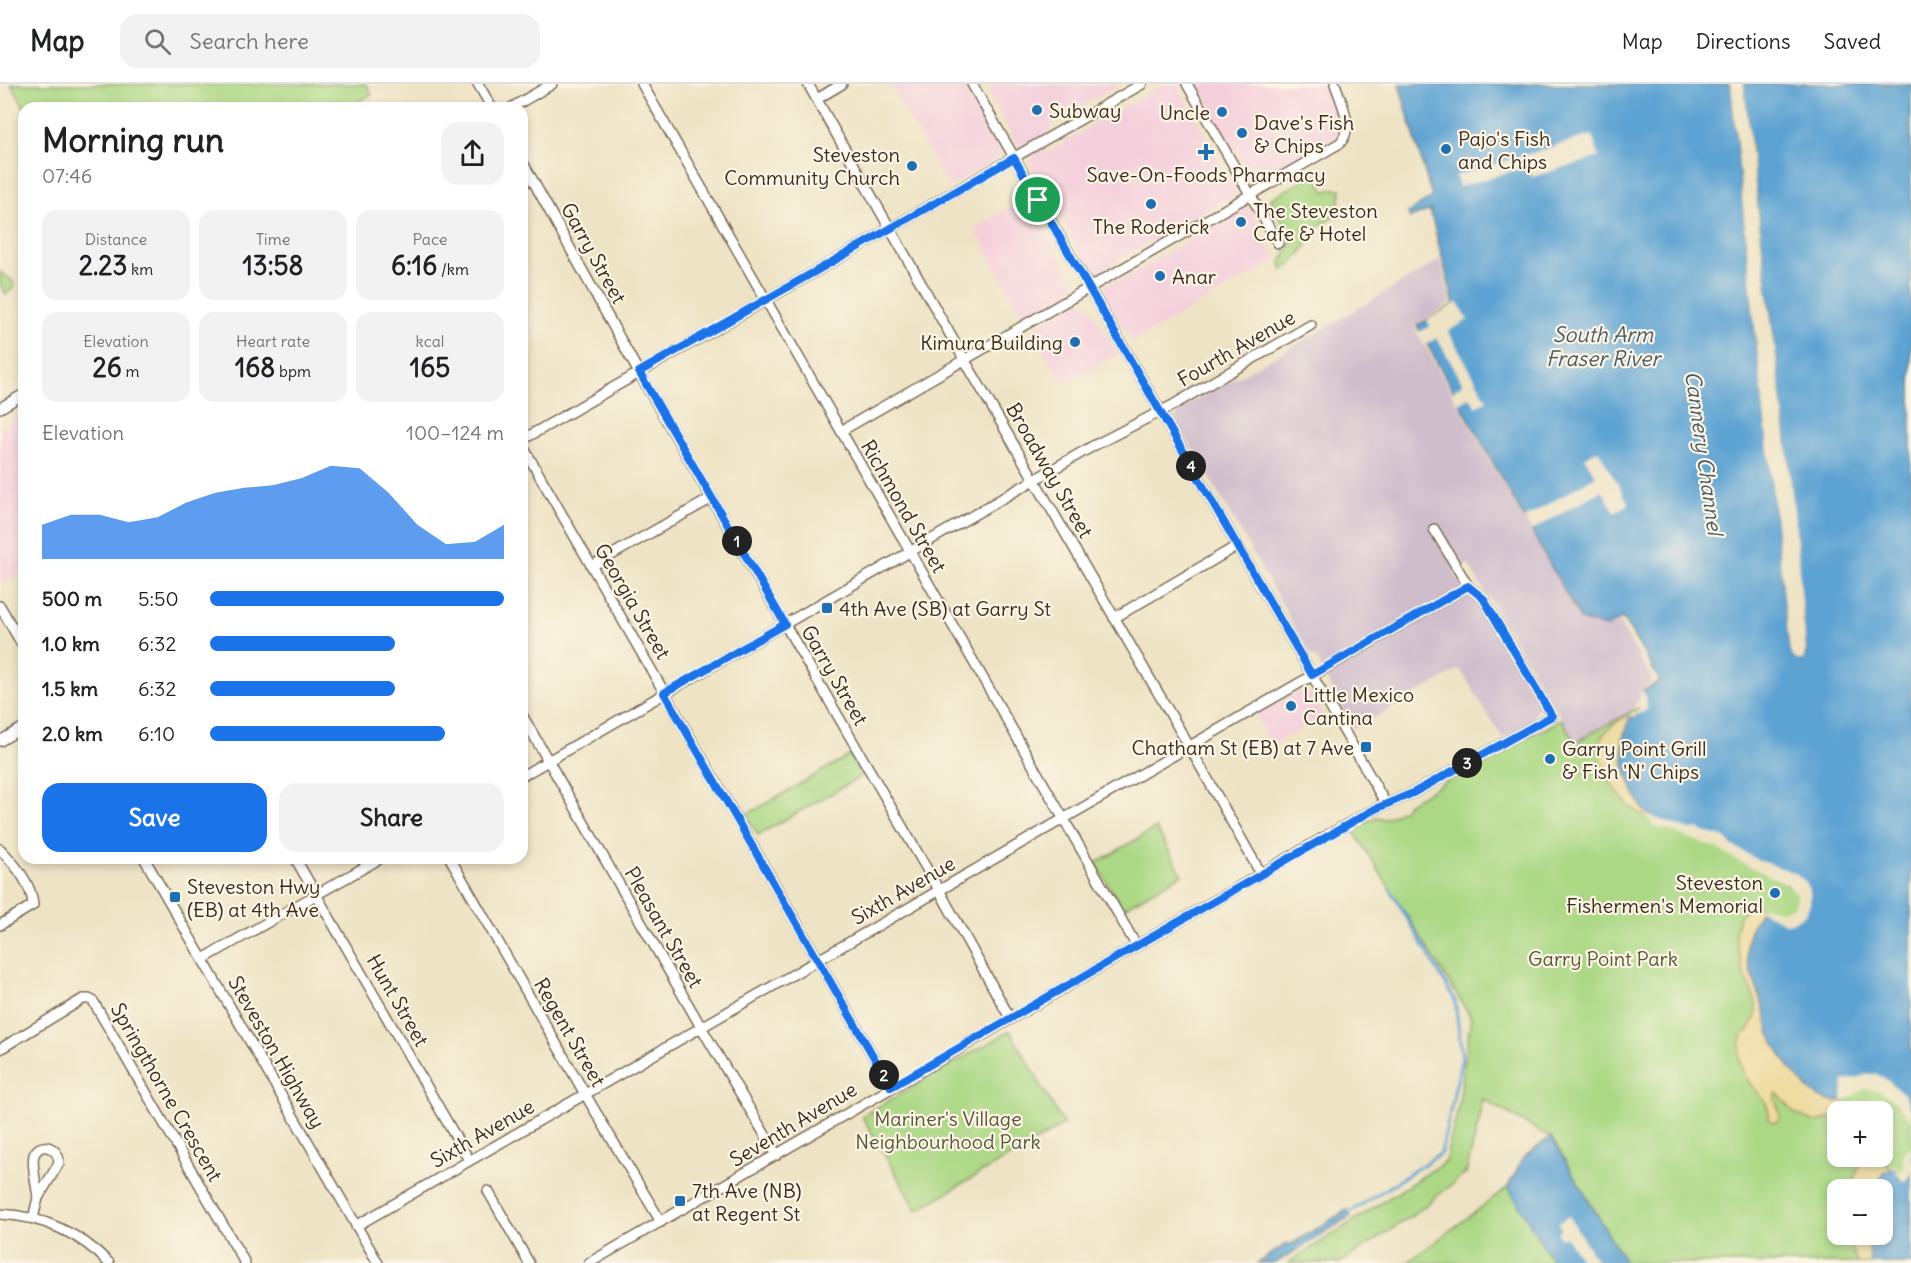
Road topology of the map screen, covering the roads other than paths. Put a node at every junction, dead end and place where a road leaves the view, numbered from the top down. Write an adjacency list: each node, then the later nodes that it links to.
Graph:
1 (478, 84): 11 (street)
2 (552, 84): 12 (street)
3 (642, 84): 19 (street, Richmond Street)
4 (808, 84): 10 (street, Broadway Street)
5 (842, 84): 10 (street)
6 (972, 84): 13 (street)
7 (1143, 84): 13 (street)
8 (1187, 84): 15 (street)
9 (1335, 84): 15 (street)
10 (817, 99): 16 (street, Broadway Street)
11 (488, 102)
12 (521, 102)
13 (1014, 158): 16 (street); 18 (street)
14 (528, 172): 22 (street, Garry Street)
15 (1251, 194): 17 (street); 18 (street)
16 (890, 229): 19 (street); 21 (street, Broadway Street)
17 (1278, 243)
18 (1088, 287): 21 (street); 25 (street)
19 (766, 300): 22 (street); 26 (street, Richmond Street)
20 (1311, 325): 25 (street, Fourth Avenue)
21 (964, 359): 26 (street); 29 (street, Broadway Street)
22 (639, 372): 27 (street); 30 (street, Garry Street)
23 (18, 398): 24 (street)
24 (0, 408)
25 (1160, 412): 29 (street, Fourth Avenue); 32 (street)
26 (841, 431): 33 (street, Richmond Street)
27 (528, 437)
28 (528, 455): 34 (street, Georgia Street)
29 (1035, 480): 33 (street, Fourth Avenue); 37 (street, Broadway Street)
30 (712, 498): 34 (street); 38 (street, Garry Street)
31 (1434, 529): 35 (street)
32 (1237, 546): 37 (street); 40 (street)
33 (910, 553): 38 (street, Fourth Avenue); 49 (street, Richmond Street)
34 (592, 566): 41 (street, Georgia Street)
35 (1468, 586): 40 (street, Sixth Avenue); 48 (street, Seventh Avenue)
36 (0, 606): 39 (street)
37 (1114, 618): 45 (street, Broadway Street)
38 (785, 624): 41 (street, Fourth Avenue); 56 (street, Garry Street)
39 (18, 638)
40 (1312, 675): 45 (street, Sixth Avenue); 48 (street)
41 (664, 693): 46 (street, Fourth Avenue); 61 (street, Georgia Street)
42 (528, 725): 46 (street, Pleasant Street)
43 (18, 730): 44 (street)
44 (0, 741)
45 (1189, 746): 49 (street, Sixth Avenue); 55 (street, Broadway Street)
46 (549, 761): 47 (street, Fourth Avenue); 63 (street, Pleasant Street)
47 (528, 773)
48 (1386, 804): 55 (street, Seventh Avenue)
49 (1063, 818): 56 (street, Sixth Avenue); 59 (street, Richmond Street)
50 (0, 849): 58 (street)
51 (148, 864): 60 (street, Steveston Highway)
52 (298, 864): 57 (street, Hunt Street)
53 (371, 864): 57 (street)
54 (453, 864): 66 (street, Regent Street)
55 (1261, 874): 59 (street, Seventh Avenue)
56 (939, 890): 61 (street, Sixth Avenue); 62 (street, Garry Street)
57 (317, 896): 60 (street); 68 (street, Hunt Street)
58 (0, 925)
59 (1136, 945): 62 (street, Seventh Avenue)
60 (203, 959): 74 (street, Steveston Highway)
61 (818, 960): 63 (street, Sixth Avenue); 65 (street, Georgia Street)
62 (1010, 1018): 65 (street, Seventh Avenue)
63 (701, 1027): 66 (street, Sixth Avenue); 67 (street, Pleasant Street)
64 (0, 1049): 76 (street, Springthorne Crescent)
65 (891, 1087): 67 (street, Seventh Avenue)
66 (585, 1094): 68 (street, Sixth Avenue); 73 (street, Regent Street)
67 (777, 1155): 73 (street, Seventh Avenue)
68 (469, 1160): 74 (street, Sixth Avenue)
69 (488, 1191): 78 (street)
70 (38, 1198): 70 (street); 72 (street)
71 (0, 1214): 72 (street)
72 (33, 1218): 75 (street)
73 (661, 1222): 79 (street, Seventh Avenue)
74 (356, 1226): 77 (street, Steveston Highway)
75 (109, 1263)
76 (245, 1263)
77 (378, 1263)
78 (529, 1263)
79 (589, 1263)

